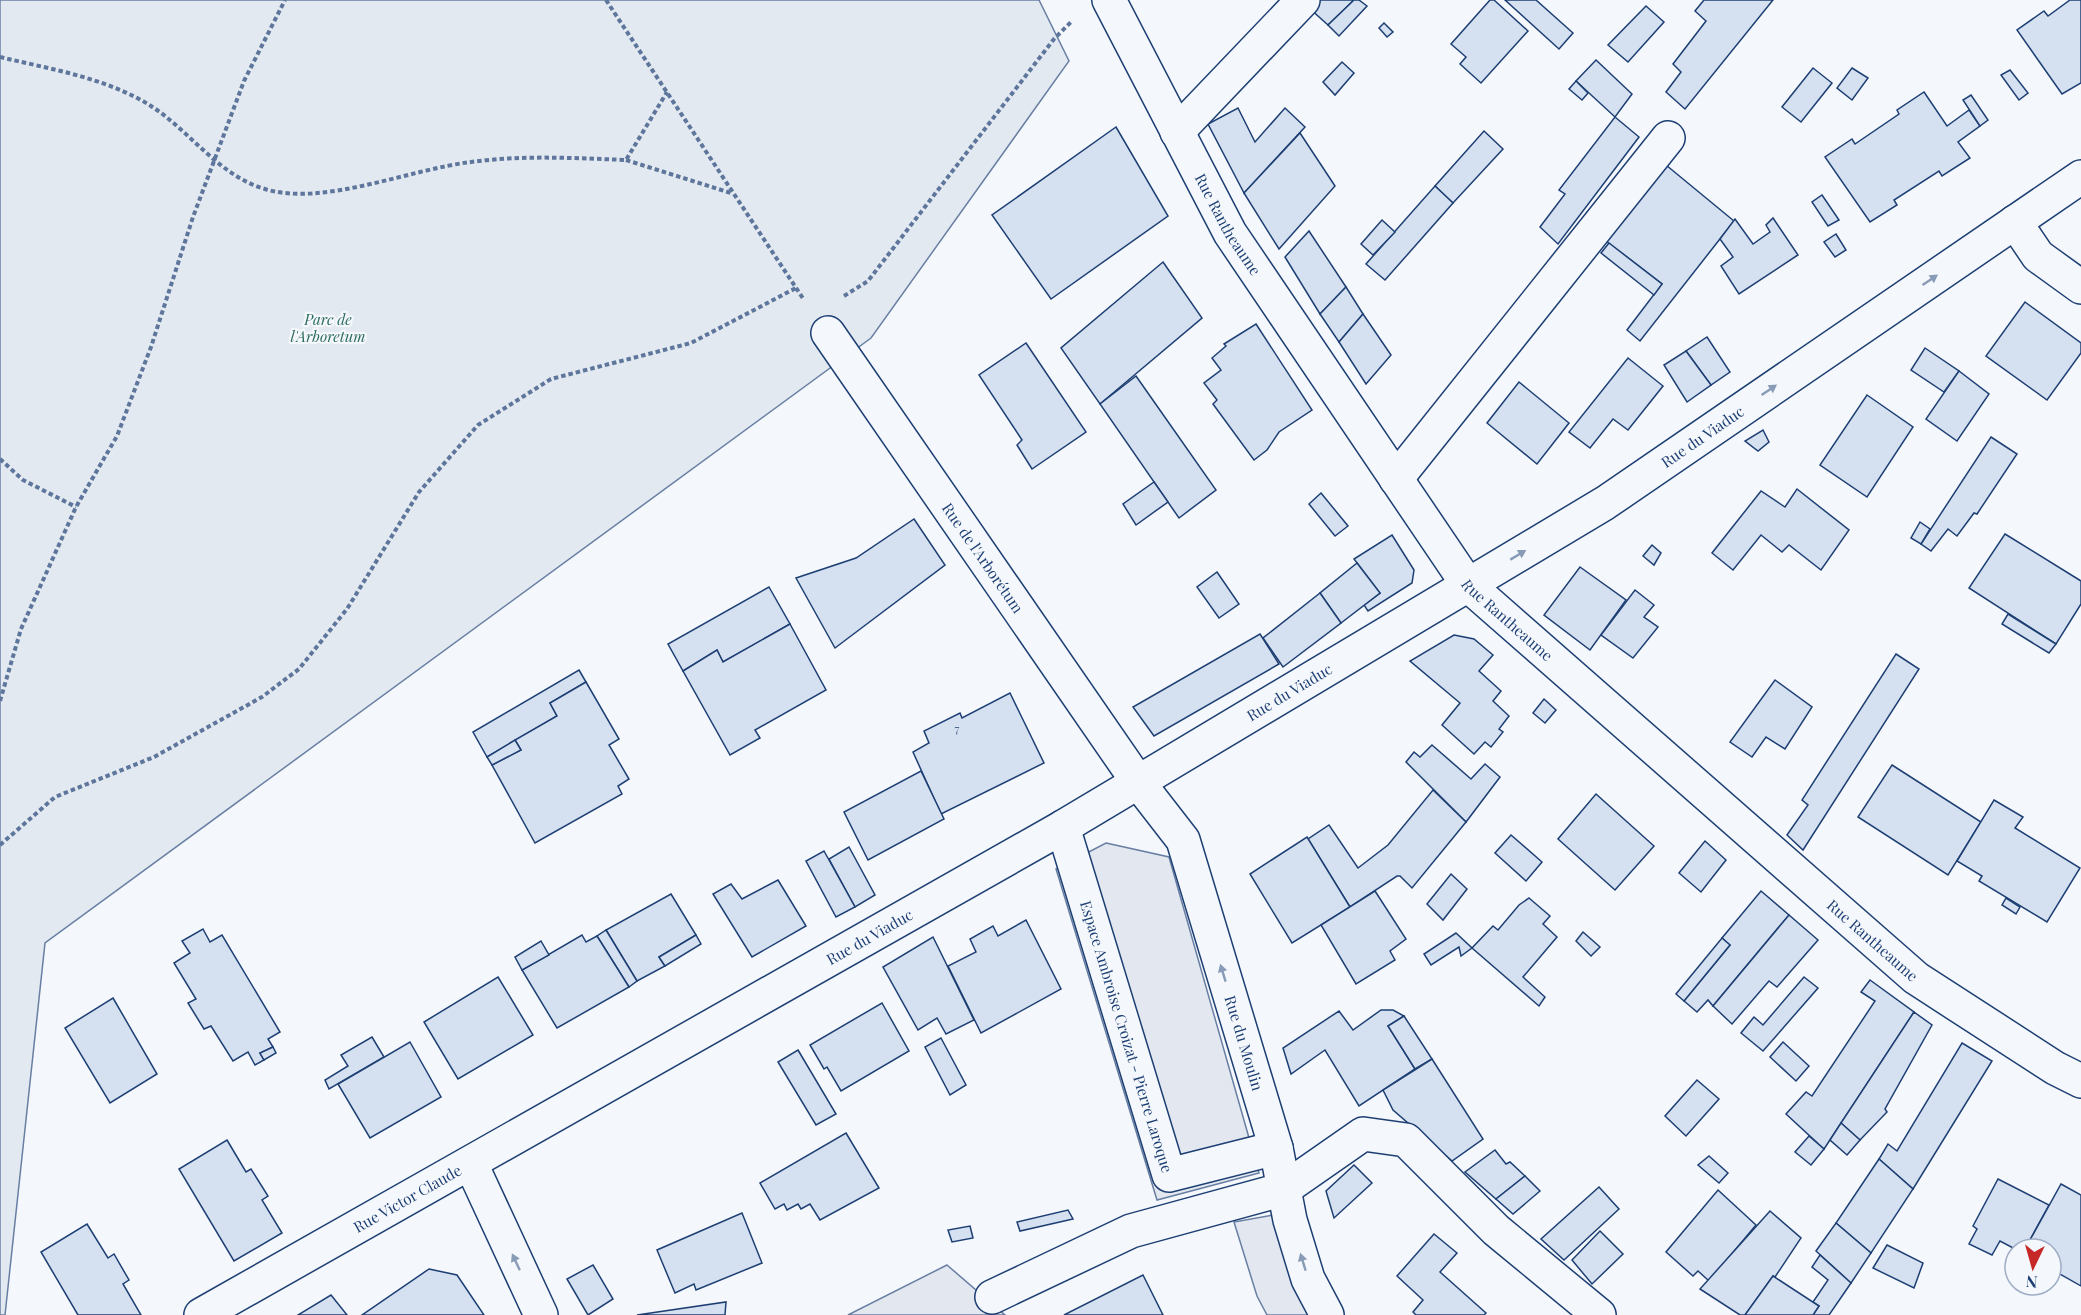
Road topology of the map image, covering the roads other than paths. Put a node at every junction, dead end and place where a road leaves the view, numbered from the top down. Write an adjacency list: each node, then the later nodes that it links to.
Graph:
1 (1109, 0): 3 (street, Rue Rantheaume)
2 (1303, 0): 3 (street)
3 (1177, 132): 9 (street, Rue Rantheaume)
4 (1668, 138): 9 (street)
5 (2081, 177): 6 (street, Rue du Viaduc)
6 (2015, 222): 7 (street); 10 (street, Rue du Viaduc, one-way to 6)
7 (2081, 287)
8 (820, 324): 11 (street, Rue de l'Arborétum)
9 (1396, 479): 10 (street, Rue Rantheaume)
10 (1468, 585): 11 (street, Rue du Viaduc); 13 (street, Rue Rantheaume)
11 (1138, 782): 12 (street, Rue du Viaduc); 14 (street, Rue du Moulin, one-way to 11)
12 (1063, 827): 14 (street, Espace Ambroise Croizat - Pierre Laroque); 15 (street, Rue du Viaduc)
13 (2081, 1081)
14 (1276, 1148): 16 (street, Rue du Moulin)
15 (471, 1164): 18 (street, Rue Victor Claude); 19 (street, Rue Victor Claude, one-way to 15)
16 (1284, 1189): 17 (street); 20 (street, Rue du Moulin, one-way to 16); 21 (street)
17 (992, 1297)
18 (201, 1315)
19 (541, 1315)
20 (1327, 1315)
21 (1599, 1315)

